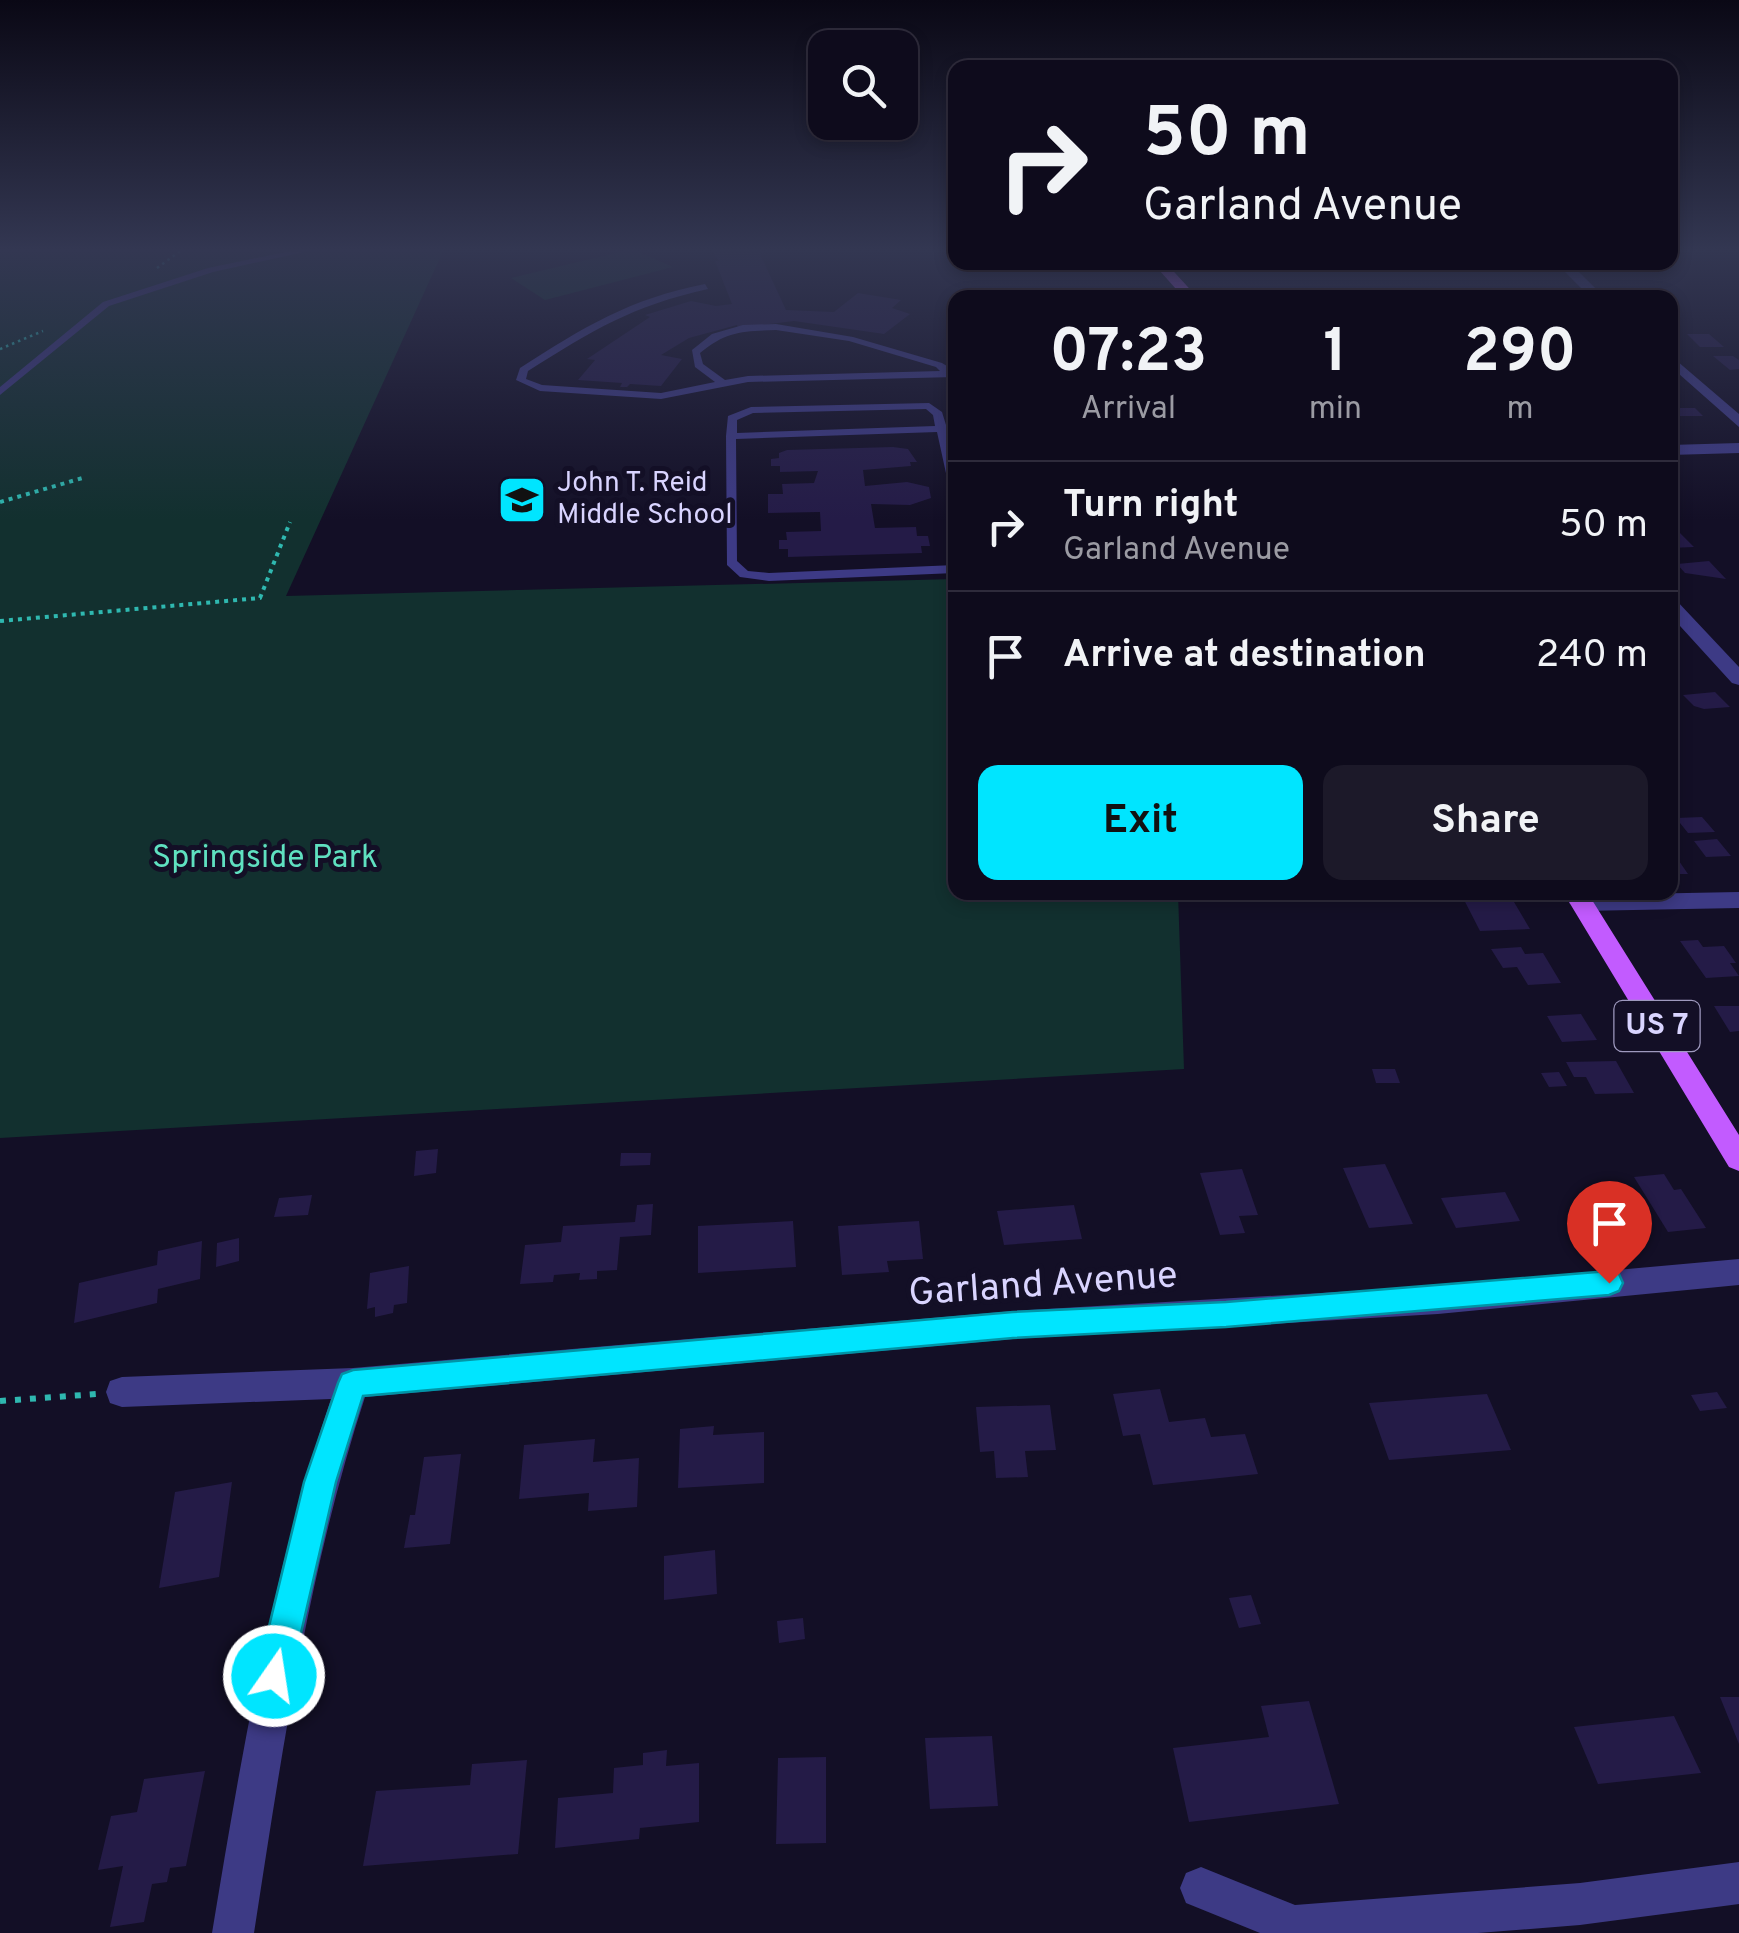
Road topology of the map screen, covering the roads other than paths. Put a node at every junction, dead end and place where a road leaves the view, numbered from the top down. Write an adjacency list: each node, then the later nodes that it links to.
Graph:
1 (64, 339): 11 (lane)
2 (574, 339): 10 (lane)
3 (711, 339): 10 (lane)
4 (852, 339): 5 (lane)
5 (920, 359): 7 (lane); 8 (lane)
6 (1678, 366): 12 (street)
7 (948, 371)
8 (906, 374): 9 (lane); 10 (lane)
9 (948, 374)
10 (722, 383)
11 (0, 392)
12 (1739, 422)
13 (948, 429): 14 (lane); 14 (lane)
14 (732, 436): 17 (lane)
15 (1739, 448): 16 (street)
16 (1678, 450)
17 (948, 569)
18 (1678, 613): 19 (street)
19 (1739, 679)
20 (1678, 899): 22 (street)
21 (1579, 900): 23 (main road, US 7)
22 (1739, 900)
23 (1739, 1160)
24 (1739, 1272): 25 (street, Garland Avenue)
25 (353, 1383): 26 (street, Garland Avenue); 29 (street)
26 (122, 1392)
27 (1739, 1884): 28 (street)
28 (1202, 1888)
29 (233, 1933)

